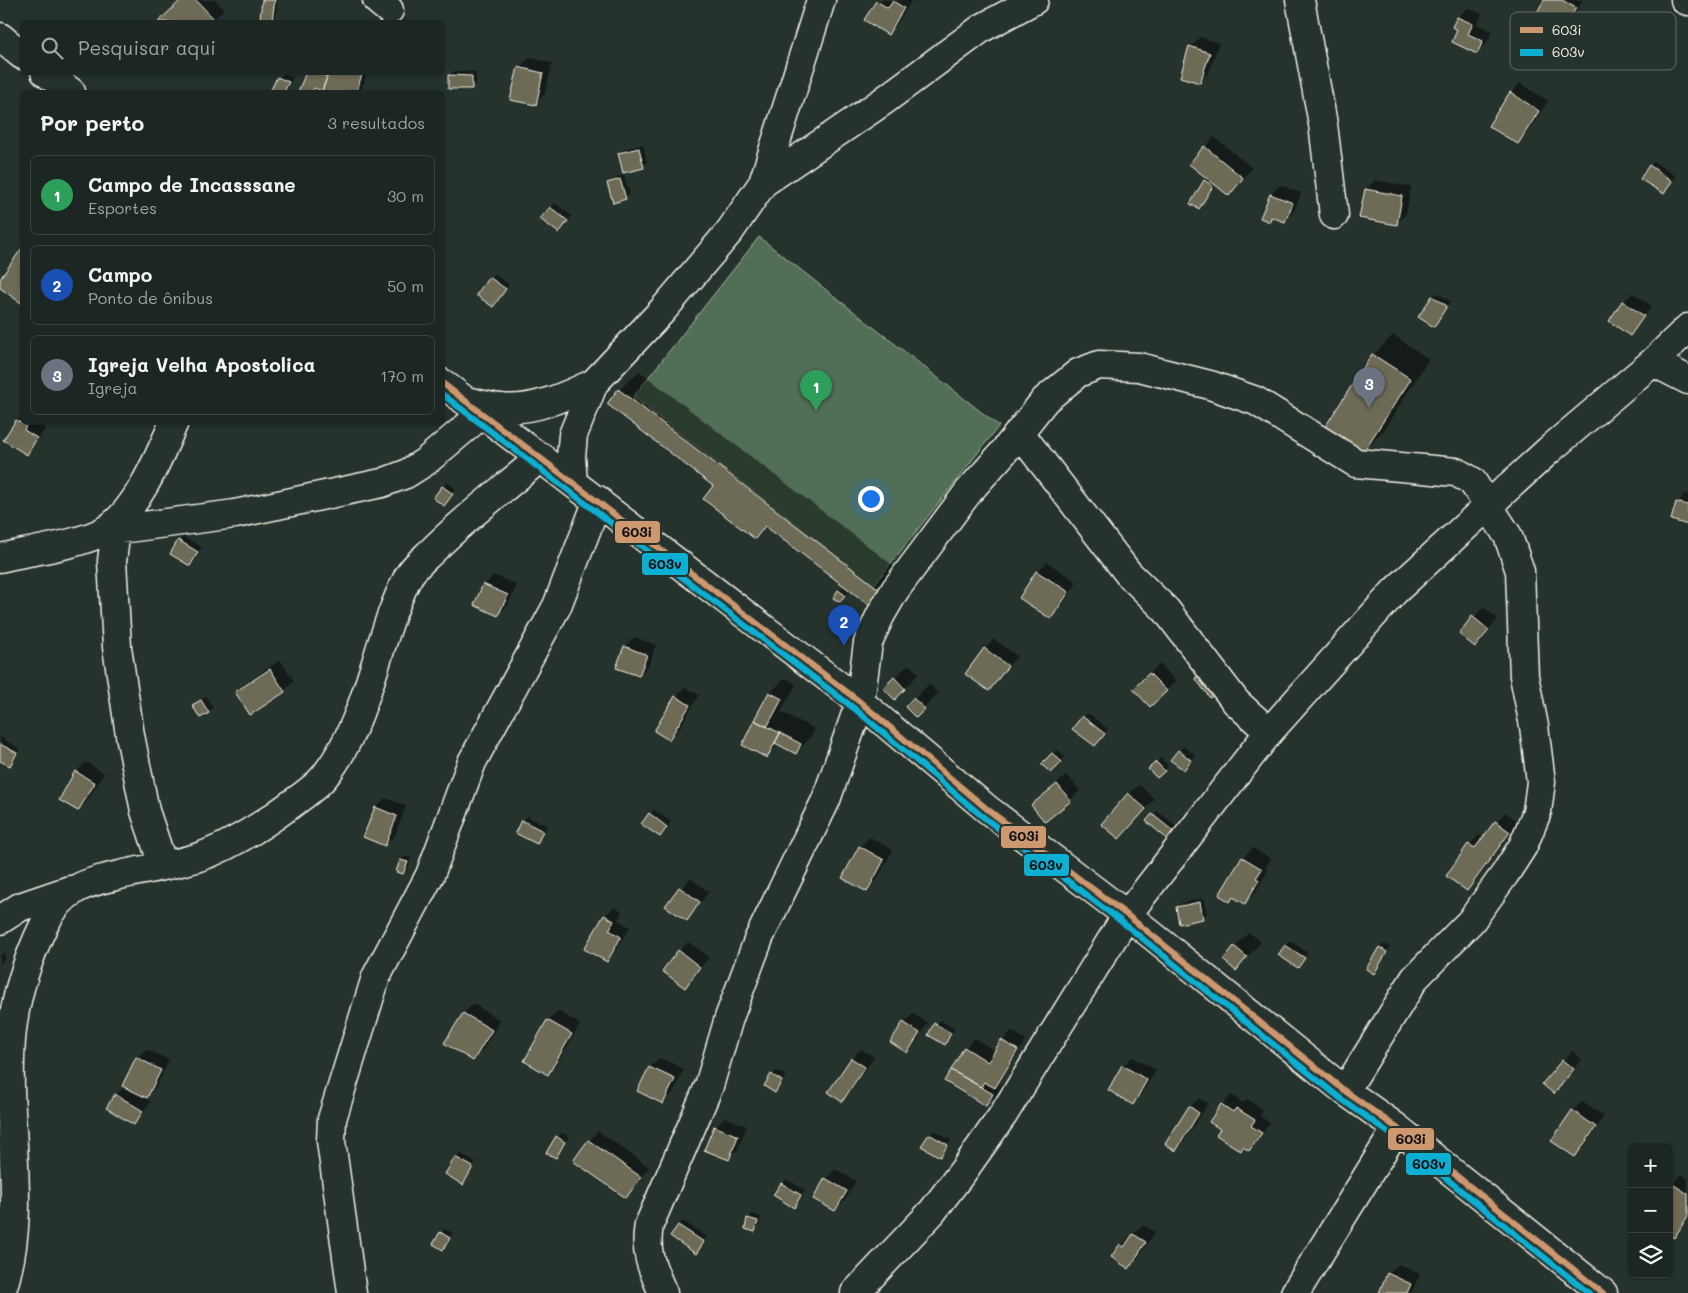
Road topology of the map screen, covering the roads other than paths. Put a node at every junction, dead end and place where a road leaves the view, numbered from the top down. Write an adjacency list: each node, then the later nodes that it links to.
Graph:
1 (821, 0): 8 (street)
2 (1034, 0): 8 (street)
3 (1300, 0): 9 (street)
4 (0, 37): 5 (street)
5 (20, 53)
6 (49, 75): 7 (street)
7 (68, 90)
8 (763, 183): 13 (street)
9 (1334, 215)
10 (1688, 328): 11 (street)
11 (1653, 362): 12 (street); 21 (street)
12 (1688, 380)
13 (594, 383): 15 (street); 19 (street)
14 (445, 385): 15 (street)
15 (474, 408): 18 (street); 22 (street)
16 (173, 425): 22 (street)
17 (1019, 432): 21 (street); 24 (street); 25 (street)
18 (541, 457): 19 (street); 26 (street)
19 (573, 482): 20 (street)
20 (598, 500): 24 (street); 34 (street)
21 (1488, 507): 25 (street); 30 (street)
22 (110, 530): 23 (street); 26 (street)
23 (0, 558)
24 (860, 702): 28 (street); 32 (street)
25 (1269, 732): 28 (street)
26 (164, 864): 27 (street)
27 (74, 889): 29 (street); 33 (street)
28 (1127, 915): 30 (street); 35 (street)
29 (0, 920)
30 (1345, 1091): 31 (street)
31 (1397, 1128): 36 (street); 37 (street)
32 (658, 1290)
33 (1, 1293)
34 (352, 1293)
35 (854, 1293)
36 (1295, 1293)
37 (1604, 1293)

